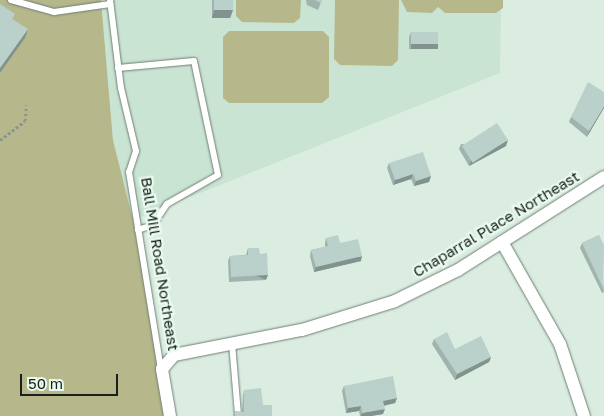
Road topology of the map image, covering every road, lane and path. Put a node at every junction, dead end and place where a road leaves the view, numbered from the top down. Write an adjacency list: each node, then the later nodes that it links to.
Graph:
1 (11, 0): 2 (lane)
2 (110, 2): 3 (lane, Ball Mill Road Northeast)
3 (118, 68): 7 (lane, Ball Mill Road Northeast); 7 (lane)
4 (26, 105): 5 (path)
5 (0, 140)
6 (604, 177): 8 (street, Chaparral Place Northeast)
7 (138, 230): 10 (lane, Ball Mill Road Northeast)
8 (502, 242): 9 (street, Chaparral Place Northeast); 13 (street)
9 (232, 343): 10 (street, Chaparral Place Northeast); 11 (lane)
10 (163, 383): 12 (street, Ball Mill Road Northeast)
11 (238, 415)
12 (170, 416)
13 (584, 416)

